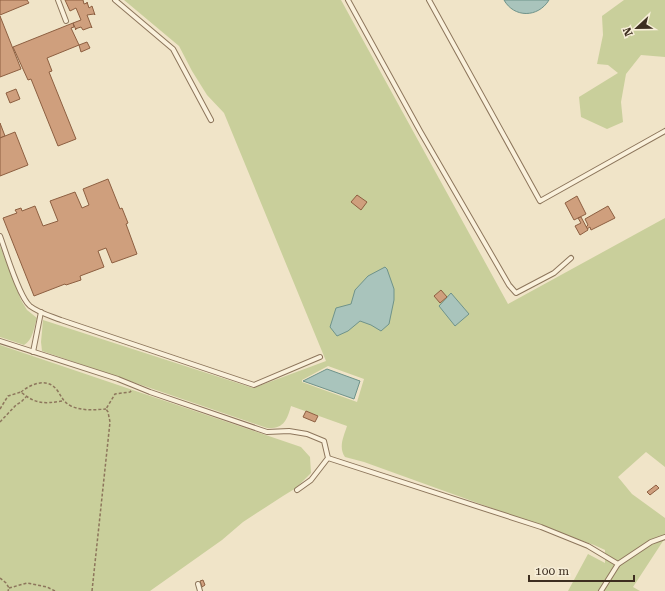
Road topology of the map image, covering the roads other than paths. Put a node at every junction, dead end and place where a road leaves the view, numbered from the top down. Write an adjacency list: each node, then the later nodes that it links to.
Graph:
1 (58, 0): 5 (lane)
2 (115, 0): 6 (lane)
3 (348, 0): 9 (lane)
4 (429, 0): 7 (lane)
5 (66, 21)
6 (211, 120)
7 (665, 132)
8 (0, 236): 10 (lane)
9 (571, 258)
10 (41, 312): 12 (lane); 13 (lane)
11 (0, 341): 12 (lane)
12 (33, 352): 14 (lane)
13 (320, 357)
14 (328, 458): 15 (lane); 17 (lane)
15 (297, 490)
16 (665, 537): 17 (lane)
17 (618, 564): 20 (lane)
18 (198, 584): 19 (lane)
19 (200, 591)
20 (601, 591)

